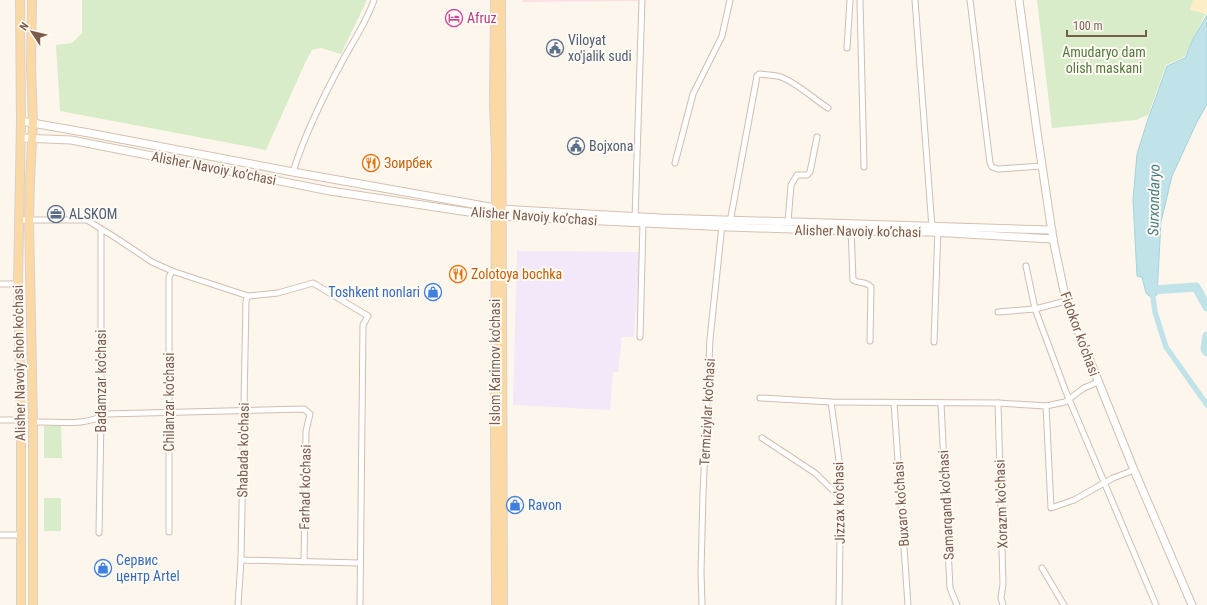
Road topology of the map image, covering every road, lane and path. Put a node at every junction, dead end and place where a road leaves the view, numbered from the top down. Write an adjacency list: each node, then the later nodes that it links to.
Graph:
1 (20, 0): 15 (main road, Alisher Navoiy shoh ko'chasi)
2 (32, 0): 16 (main road, Alisher Navoiy shoh ko'chasi)
3 (374, 0): 26 (street)
4 (495, 0): 28 (main road, Islom Karimov ko'chasi)
5 (501, 0): 28 (main road, Islom Karimov ko'chasi)
6 (642, 0): 30 (street)
7 (730, 0): 22 (street)
8 (850, 0): 13 (street)
9 (860, 0): 24 (street)
10 (915, 0): 37 (street)
11 (970, 0): 23 (street)
12 (1019, 0): 23 (main road, Fidokor ko'chasi)
13 (847, 48)
14 (828, 108): 34 (street, Termiziylar ko'chasi)
15 (21, 122): 16 (main road, Alisher Navoiy ko’chasi); 18 (main road, Alisher Navoiy shoh ko'chasi)
16 (33, 123): 19 (main road, Alisher Navoiy shoh ko'chasi); 20 (main road, Alisher Navoiy ko’chasi)
17 (817, 137): 32 (street)
18 (21, 138): 19 (main road, Alisher Navoiy ko’chasi); 31 (main road, Alisher Navoiy shoh ko'chasi)
19 (32, 138): 21 (main road, Alisher Navoiy ko’chasi); 29 (main road, Alisher Navoiy shoh ko'chasi)
20 (154, 145): 21 (main road); 25 (main road, Alisher Navoiy ko’chasi)
21 (152, 156): 27 (main road, Alisher Navoiy ko’chasi)
22 (675, 163)
23 (1042, 166): 38 (main road, Fidokor ko'chasi)
24 (864, 167)
25 (284, 170): 26 (main road, Alisher Navoiy ko’chasi); 27 (main road)
26 (294, 172): 28 (main road, Alisher Navoiy ko’chasi)
27 (282, 182): 28 (main road, Alisher Navoiy ko’chasi)
28 (498, 212): 30 (main road, Alisher Navoiy ko’chasi); 81 (main road, Islom Karimov ko'chasi); 82 (main road, Islom Karimov ko'chasi)
29 (29, 219): 31 (street); 36 (street); 64 (main road, Alisher Navoiy shoh ko'chasi)
30 (635, 219): 33 (main road, Alisher Navoiy ko’chasi); 34 (main road, Alisher Navoiy ko’chasi)
31 (18, 220): 43 (main road, Alisher Navoiy shoh ko'chasi)
32 (788, 222): 34 (main road, Alisher Navoiy ko’chasi); 35 (main road, Alisher Navoiy ko’chasi)
33 (643, 223): 34 (main road, Alisher Navoiy ko’chasi); 48 (street)
34 (726, 223): 35 (main road, Alisher Navoiy ko’chasi); 83 (street, Termiziylar ko'chasi)
35 (851, 228): 37 (main road, Alisher Navoiy ko’chasi); 49 (street)
36 (101, 229): 41 (street); 61 (street, Badamzar ko'chasi)
37 (935, 229): 38 (main road, Alisher Navoiy ko’chasi); 39 (main road, Alisher Navoiy ko’chasi); 50 (street)
38 (1052, 230): 39 (main road, Fidokor ko'chasi)
39 (1054, 239): 45 (main road, Fidokor ko'chasi)
40 (1026, 266): 46 (street)
41 (172, 271): 44 (street); 60 (street, Chilanzar ko'chasi)
42 (0, 284): 43 (street)
43 (18, 284): 63 (main road, Alisher Navoiy shoh ko'chasi)
44 (248, 296): 59 (street, Shabada ko'chasi); 75 (street)
45 (1066, 301): 46 (street); 51 (main road, Fidokor ko'chasi)
46 (1035, 309): 47 (street); 53 (street)
47 (998, 312)
48 (640, 337)
49 (870, 341)
50 (934, 342)
51 (1098, 382): 53 (street); 66 (main road, Fidokor ko'chasi)
52 (760, 398): 54 (street)
53 (1069, 399): 58 (street); 67 (street)
54 (831, 402): 55 (street); 68 (street, Jizzax ko'chasi)
55 (894, 403): 56 (street); 85 (street, Buxaro ko'chasi)
56 (941, 403): 57 (street); 86 (street, Samarqand ko'chasi)
57 (998, 403): 58 (street); 87 (street, Xorazm ko'chasi)
58 (1046, 406): 67 (street)
59 (244, 410): 60 (street); 73 (street, Shabada ko'chasi); 74 (street, Farhad ko'chasi)
60 (169, 412): 61 (street); 69 (street, Chilanzar ko'chasi)
61 (101, 417): 64 (street); 70 (street, Badamzar ko'chasi)
62 (0, 420): 63 (street)
63 (21, 420): 72 (main road, Alisher Navoiy shoh ko'chasi)
64 (33, 422): 78 (main road, Alisher Navoiy shoh ko'chasi)
65 (762, 438): 68 (street)
66 (1134, 470): 67 (street); 90 (main road, Fidokor ko'chasi)
67 (1104, 483): 89 (street)
68 (841, 498): 84 (street, Jizzax ko'chasi)
69 (169, 532)
70 (99, 533)
71 (0, 535): 72 (street)
72 (21, 535): 77 (main road, Alisher Navoiy shoh ko'chasi)
73 (241, 560): 74 (street); 79 (street, Shabada ko'chasi)
74 (304, 562): 75 (street)
75 (360, 563): 80 (street)
76 (1042, 568): 88 (street)
77 (21, 605)
78 (33, 605)
79 (238, 605)
80 (360, 605)
81 (496, 605)
82 (503, 605)
83 (702, 605)
84 (839, 605)
85 (908, 605)
86 (957, 605)
87 (1003, 605)
88 (1064, 605)
89 (1156, 605)
90 (1192, 605)

